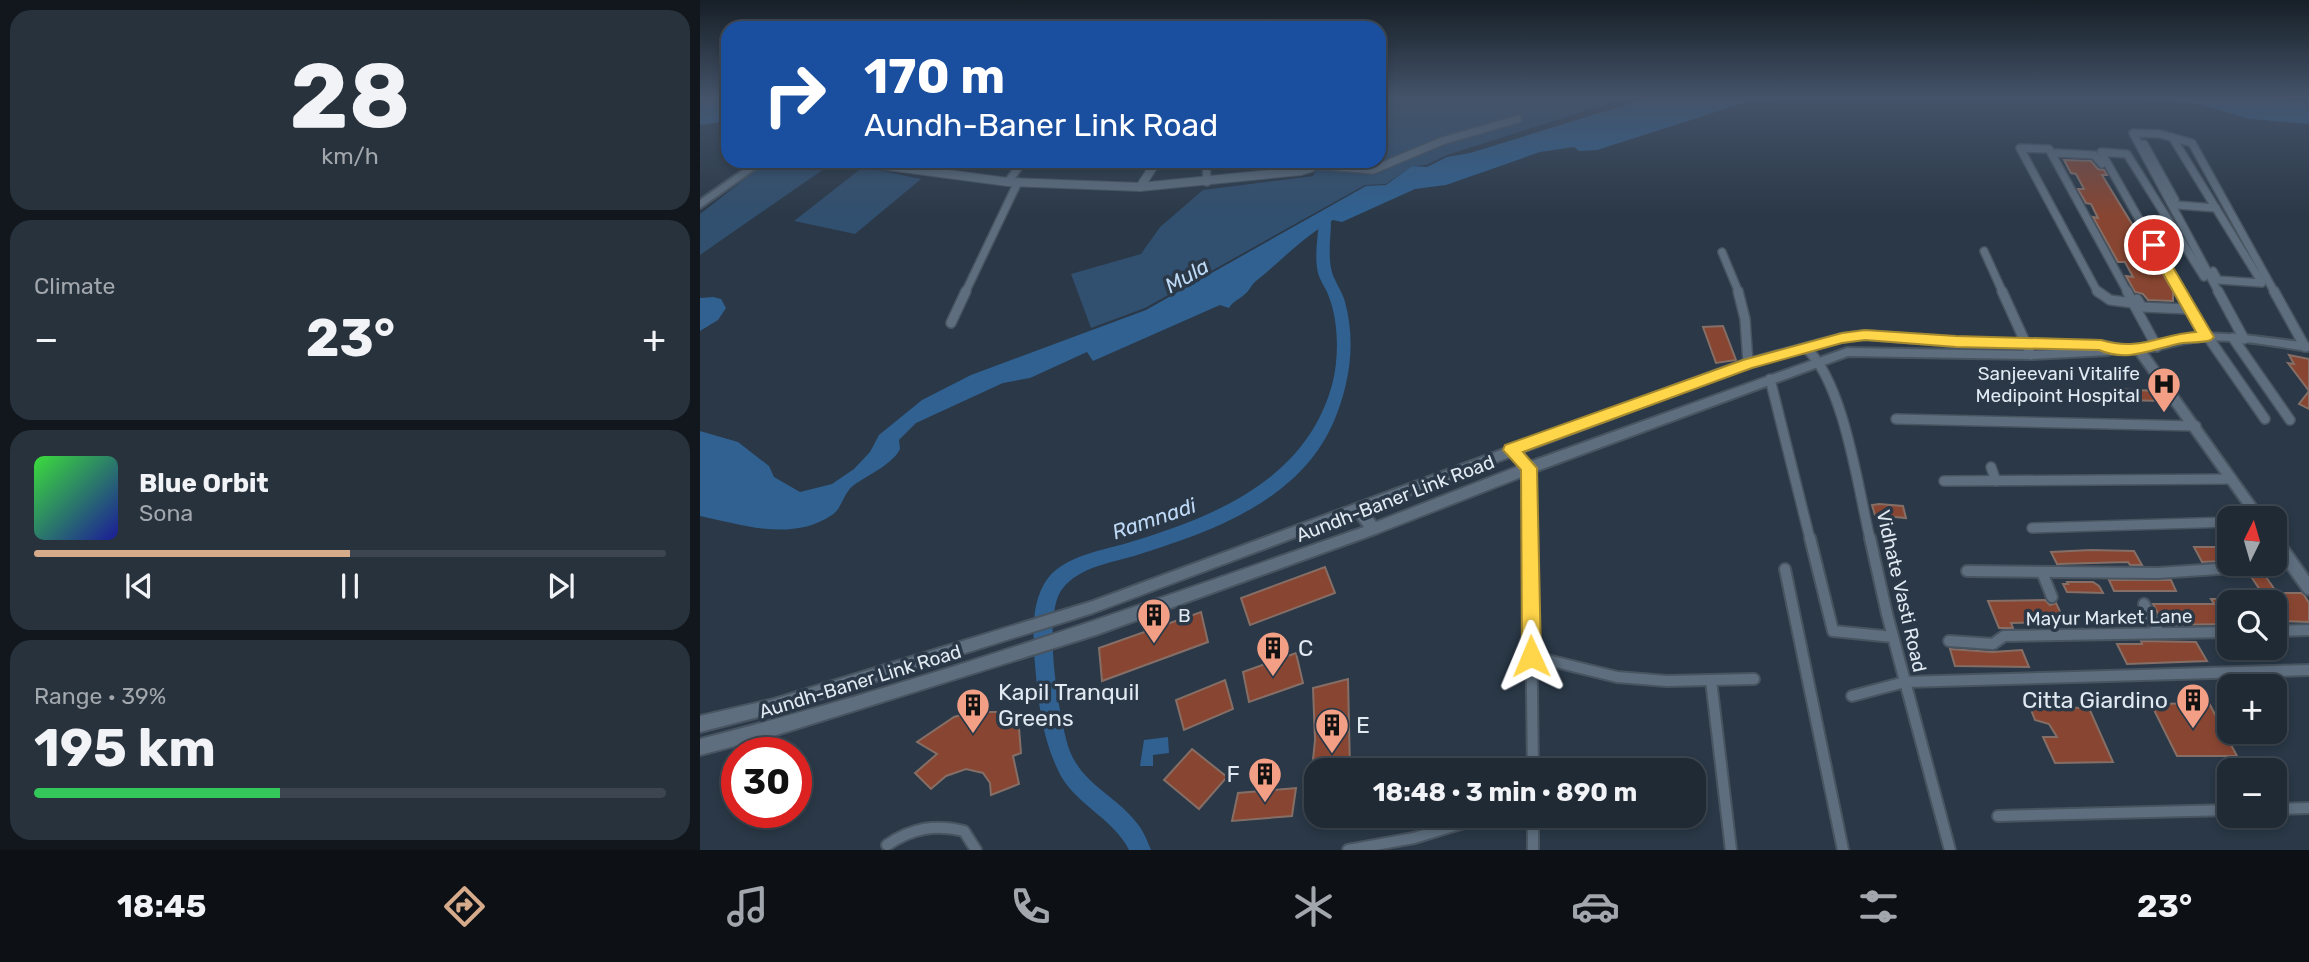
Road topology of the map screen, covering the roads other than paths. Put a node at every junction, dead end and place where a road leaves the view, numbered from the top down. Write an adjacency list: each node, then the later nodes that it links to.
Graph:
1 (2172, 136): 20 (street)
2 (1457, 137): 6 (street)
3 (2133, 137): 27 (street)
4 (2174, 137): 30 (street)
5 (2144, 144): 19 (street)
6 (1386, 165)
7 (752, 168): 18 (main road)
8 (904, 168): 15 (street)
9 (1020, 168): 15 (street)
10 (1152, 168): 17 (street)
11 (1206, 168): 16 (street)
12 (1307, 168): 16 (street)
13 (1357, 168): 14 (street)
14 (1378, 168)
15 (1013, 182): 17 (street); 25 (street)
16 (1207, 182): 17 (street)
17 (1140, 187)
18 (700, 205)
19 (2177, 205): 20 (street); 20 (street)
20 (2216, 208)
21 (1984, 251): 28 (street)
22 (1721, 252): 36 (street)
23 (2134, 303): 23 (street); 29 (street)
24 (2187, 309): 24 (street); 26 (street)
25 (951, 323)
26 (2206, 337): 27 (main road, Aundh-Baner Link Road); 27 (street); 29 (main road, Aundh-Baner Link Road); 39 (street)
27 (2240, 339): 30 (main road, Aundh-Baner Link Road); 40 (street)
28 (2025, 342): 31 (main road, Aundh-Baner Link Road); 32 (main road, Aundh-Baner Link Road); 34 (street)
29 (2157, 347): 33 (main road, Aundh-Baner Link Road)
30 (2307, 347)
31 (1806, 348): 35 (street, Vidhate Vasti Road); 36 (main road, Aundh-Baner Link Road)
32 (2111, 349): 33 (main road, Aundh-Baner Link Road); 34 (main road, Aundh-Baner Link Road)
33 (2140, 351): 41 (street)
34 (2031, 355): 35 (main road, Aundh-Baner Link Road)
35 (1820, 361): 37 (main road, Aundh-Baner Link Road); 65 (street, Vidhate Vasti Road)
36 (1748, 363): 42 (main road, Aundh-Baner Link Road)
37 (1770, 379): 44 (main road, Aundh-Baner Link Road); 65 (street)
38 (1896, 419): 41 (street)
39 (2264, 419)
40 (2290, 420)
41 (2196, 426): 45 (street)
42 (1511, 450): 44 (main road); 49 (main road, Aundh-Baner Link Road)
43 (1991, 467): 47 (street)
44 (1529, 468): 52 (main road, Aundh-Baner Link Road); 67 (street)
45 (2232, 479): 47 (street); 48 (street)
46 (1944, 481): 47 (street)
47 (1996, 481)
48 (2251, 506)
49 (1357, 507): 52 (main road); 73 (main road, Aundh-Baner Link Road)
50 (2217, 522): 51 (street)
51 (2032, 528)
52 (1373, 529): 74 (main road, Aundh-Baner Link Road)
53 (2287, 557): 54 (street)
54 (2292, 564): 57 (street); 58 (street)
55 (1785, 569): 87 (street)
56 (1967, 571): 57 (street)
57 (2042, 572): 59 (street)
58 (2309, 588)
59 (2052, 597)
60 (2144, 604): 64 (street)
61 (2309, 630): 62 (street)
62 (2287, 631)
63 (2217, 632): 64 (street, Mayur Market Lane)
64 (2159, 633): 66 (street, Mayur Market Lane)
65 (1893, 637): 71 (street, Vidhate Vasti Road)
66 (1949, 641)
67 (1531, 656): 70 (street); 75 (street)
68 (2309, 670): 71 (street)
69 (1754, 679): 70 (street)
70 (1711, 680): 86 (street)
71 (1905, 682): 72 (street); 88 (street, Vidhate Vasti Road)
72 (1852, 696)
73 (700, 724)
74 (700, 747)
75 (1532, 758)
76 (2309, 808): 77 (street)
77 (2287, 809)
78 (2217, 810): 79 (street)
79 (1998, 816)
80 (1447, 828): 84 (street)
81 (1533, 828): 85 (street)
82 (887, 845): 83 (street)
83 (976, 850)
84 (1348, 850)
85 (1533, 850)
86 (1731, 850)
87 (1843, 850)
88 (1950, 850)

